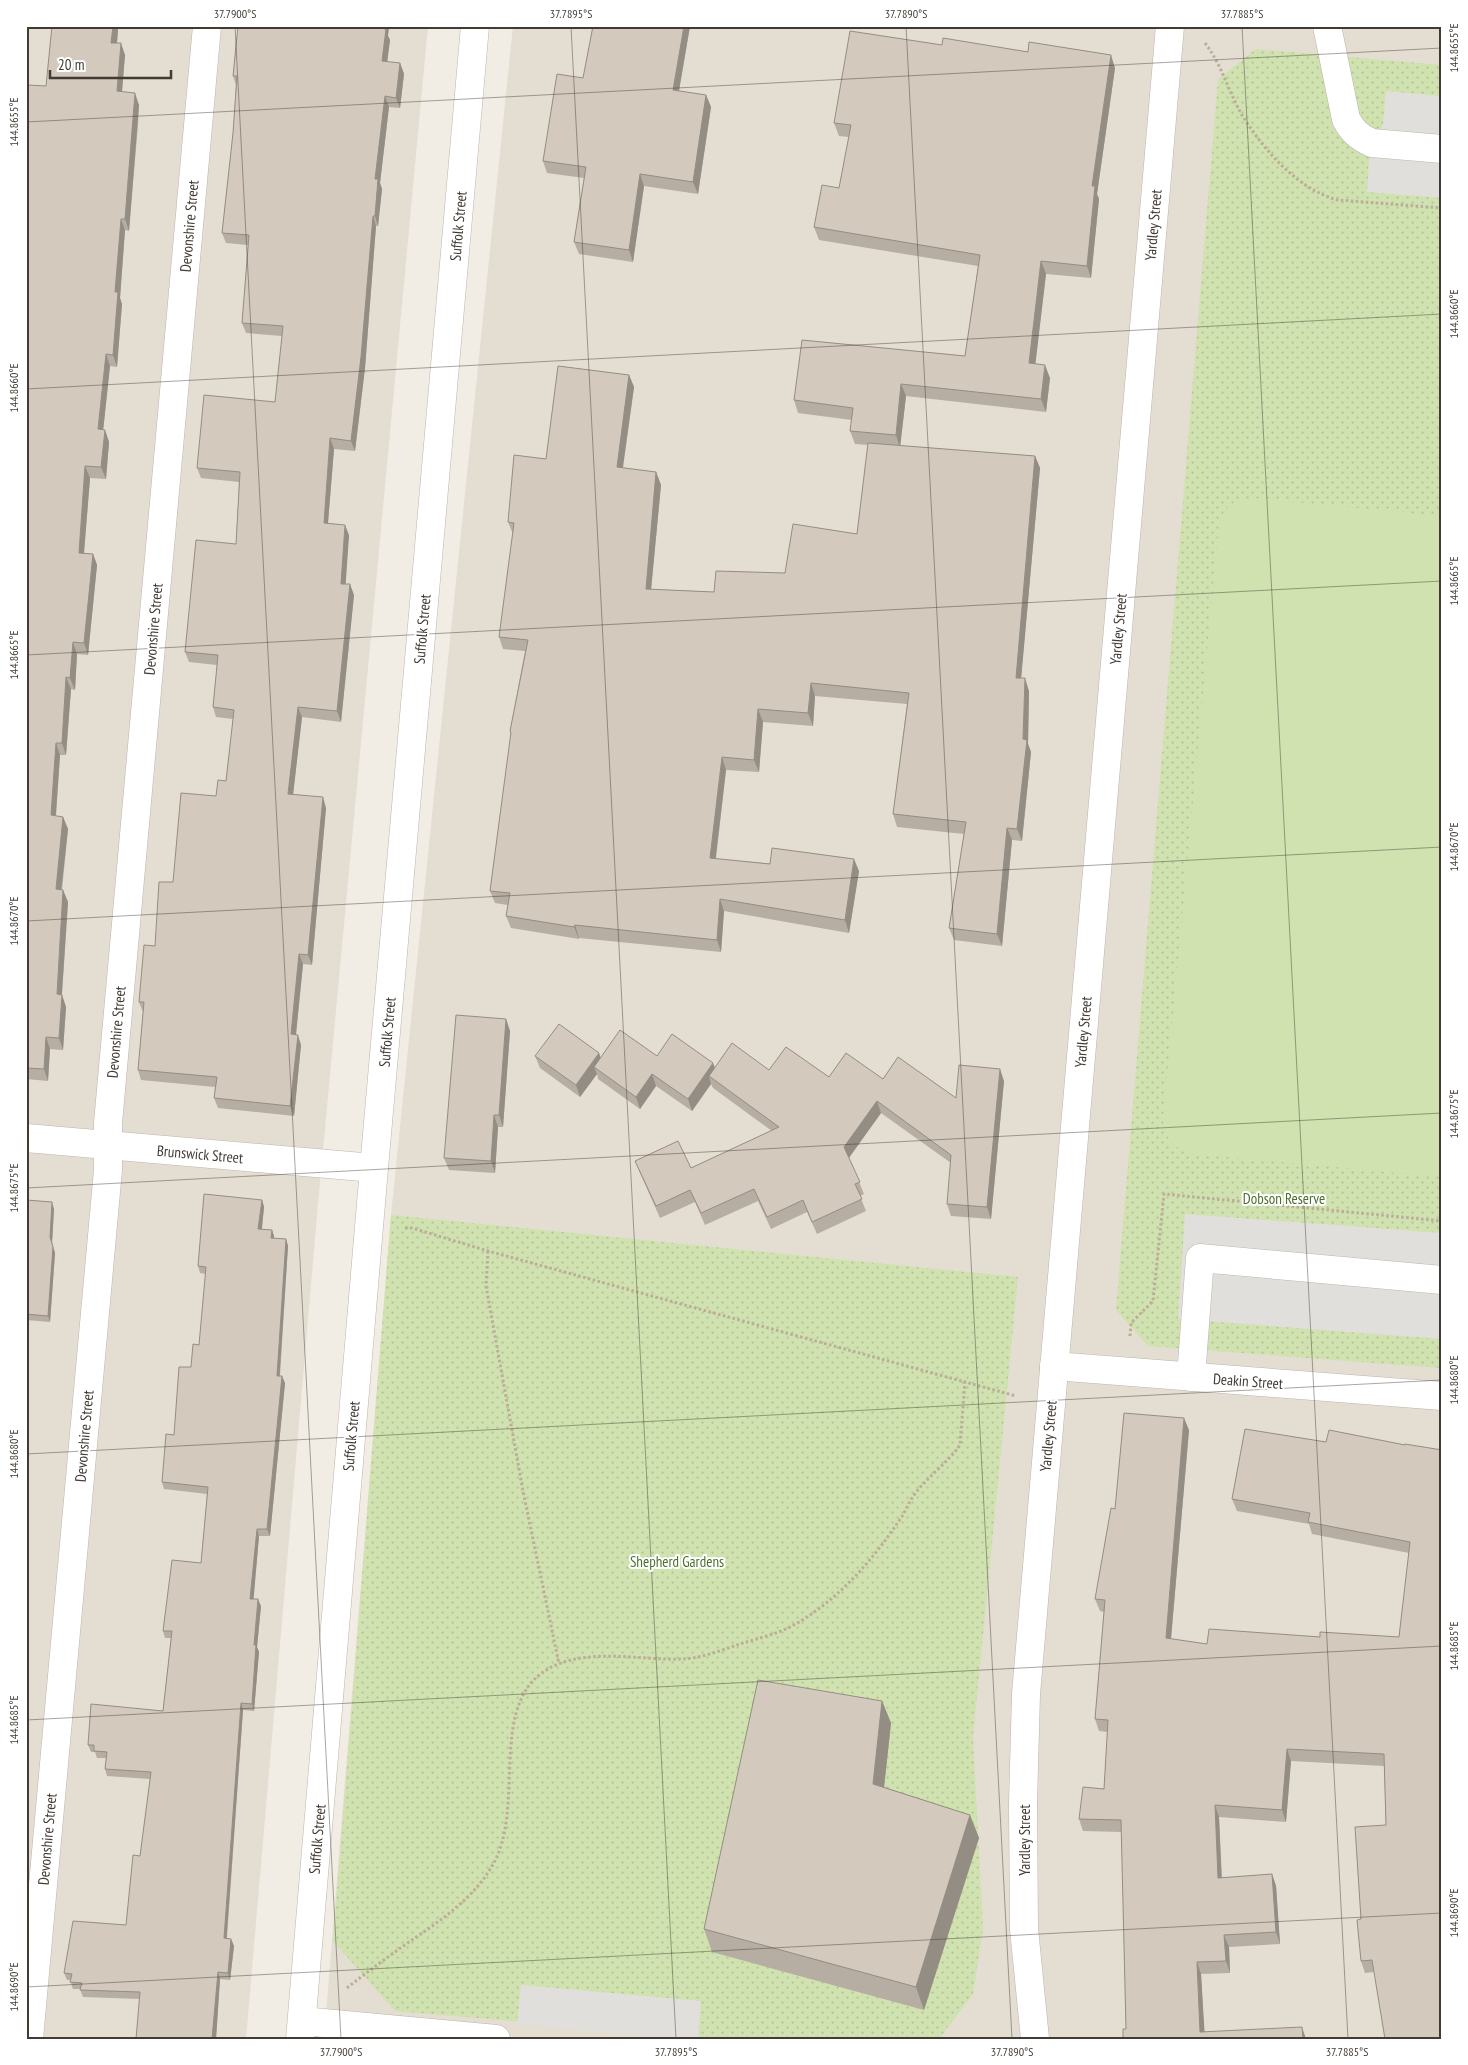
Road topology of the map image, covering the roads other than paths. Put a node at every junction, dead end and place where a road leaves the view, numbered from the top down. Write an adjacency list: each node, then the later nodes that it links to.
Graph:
1 (207, 26): 7 (street, Devonshire Street)
2 (475, 26): 8 (street, Suffolk Street)
3 (1170, 26): 10 (street, Yardley Street)
4 (1327, 26): 5 (street)
5 (1442, 149)
6 (26, 1138): 7 (street, Brunswick Street)
7 (108, 1146): 8 (street, Brunswick Street); 14 (street, Devonshire Street)
8 (374, 1168): 13 (street, Suffolk Street)
9 (1442, 1280): 11 (street)
10 (1054, 1366): 11 (street, Deakin Street); 16 (street, Yardley Street)
11 (1191, 1377): 12 (street, Deakin Street)
12 (1442, 1396)
13 (301, 2030): 15 (street)
14 (29, 2039)
15 (496, 2039)
16 (1035, 2039)

